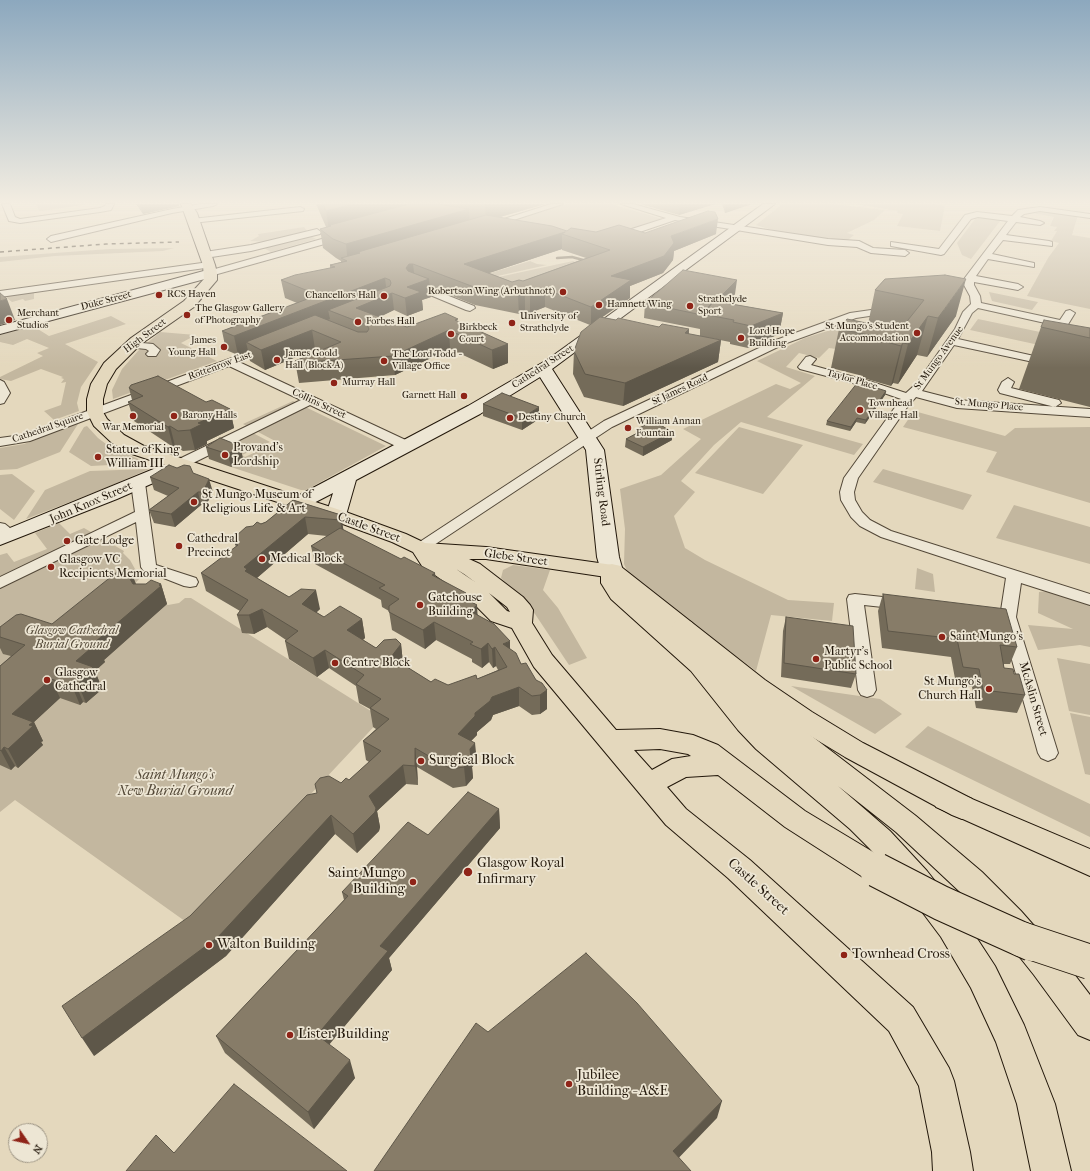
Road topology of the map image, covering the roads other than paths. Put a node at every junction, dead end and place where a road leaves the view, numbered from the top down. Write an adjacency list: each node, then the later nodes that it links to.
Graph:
1 (206, 259): 7 (main road)
2 (222, 259): 7 (street)
3 (235, 259): 7 (street)
4 (695, 259): 21 (street, Cathedral Street)
5 (984, 259): 9 (street)
6 (999, 259): 8 (street)
7 (208, 264): 12 (street); 17 (street, Duke Street); 20 (main road, High Street)
8 (1031, 265)
9 (970, 278): 11 (street); 15 (street)
10 (418, 287): 13 (street)
11 (1018, 287)
12 (0, 294)
13 (470, 308)
14 (904, 309): 37 (street, St James Road)
15 (968, 309): 16 (street); 18 (street, St Mungo Avenue)
16 (1070, 313)
17 (0, 330)
18 (952, 341): 23 (street); 30 (street, St Mungo Avenue)
19 (279, 343): 25 (street, Rottenrow East)
20 (131, 345): 22 (street); 35 (main road, High Street)
21 (569, 350): 26 (street, Cathedral Street); 31 (street, Stirling Road)
22 (152, 354)
23 (1057, 354)
24 (810, 359): 30 (street, Taylor Place)
25 (231, 363): 33 (street, Collins Street); 35 (street, Rottenrow East)
26 (544, 368): 29 (street, Cathedral Street); 31 (street, Stirling Road)
27 (1008, 382): 34 (street, St. Mungo Place)
28 (0, 384): 32 (street)
29 (510, 389): 31 (street); 39 (street, Cathedral Street)
30 (911, 395): 34 (street, St. Mungo Place); 51 (street, St Mungo Avenue)
31 (564, 398): 37 (street, Stirling Road)
32 (0, 400)
33 (311, 400): 39 (street, Collins Street); 40 (street)
34 (1066, 410): 36 (street, St. Mungo Place)
35 (95, 412): 38 (street, Cathedral Square); 40 (main road, Castle Street)
36 (1090, 413)
37 (588, 438): 47 (street, St James Road); 49 (street, Stirling Road)
38 (0, 442)
39 (407, 446): 41 (street, Cathedral Street)
40 (180, 464): 42 (street, John Knox Street); 43 (main road, Castle Street)
41 (347, 478): 43 (street, Cathedral Street); 45 (street)
42 (138, 483): 44 (street); 46 (street, John Knox Street)
43 (299, 503): 45 (main road, Castle Street)
44 (141, 514): 50 (street); 52 (street)
45 (336, 516): 47 (main road, Castle Street)
46 (3, 534)
47 (430, 549): 48 (main road, Glebe Street); 54 (main road, Castle Street)
48 (511, 558): 49 (main road, Glebe Street); 54 (main road)
49 (612, 571): 58 (main road)
50 (171, 576): 53 (street); 55 (street)
51 (1014, 576): 56 (street, St Mungo Avenue); 61 (street, McAslin Street)
52 (2, 580)
53 (190, 582)
54 (479, 585): 60 (main road, Castle Street)
55 (156, 589)
56 (1090, 600)
57 (916, 606): 59 (street)
58 (686, 640): 64 (main road); 70 (main road); 72 (main road)
59 (867, 690)
60 (609, 740): 62 (main road); 63 (main road, Castle Street)
61 (1048, 752)
62 (724, 764): 63 (main road); 67 (main road, bridge)
63 (647, 785): 71 (main road, Castle Street)
64 (946, 799): 65 (main road); 66 (main road)
65 (1090, 863)
66 (1090, 875)
67 (1022, 939): 68 (main road, bridge); 69 (main road, bridge)
68 (1090, 962)
69 (1090, 970)
70 (1090, 1023)
71 (953, 1171)
72 (1051, 1171)

